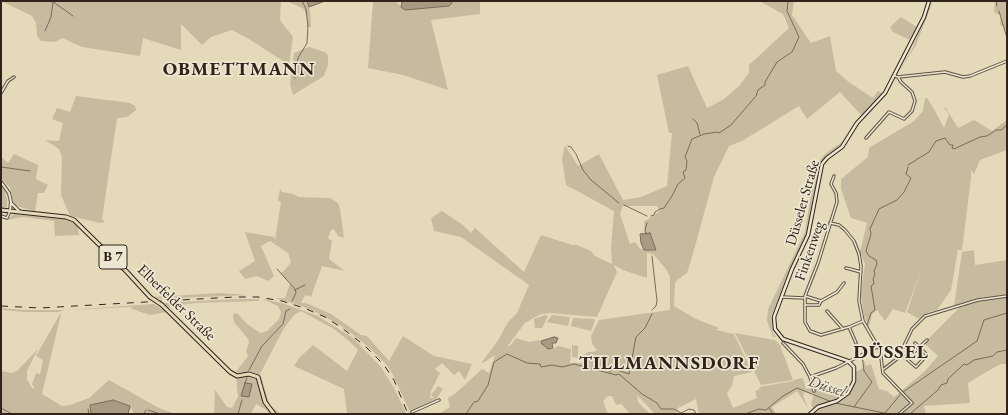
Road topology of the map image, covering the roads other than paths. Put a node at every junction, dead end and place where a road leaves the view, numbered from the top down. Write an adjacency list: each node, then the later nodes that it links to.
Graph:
1 (929, 1): 3 (main road, Düsseler Straße)
2 (1007, 61): 3 (street)
3 (896, 76): 6 (street); 19 (main road, Düsseler Straße)
4 (14, 77): 5 (street)
5 (1, 93)
6 (866, 138)
7 (834, 176): 14 (street, Finkenweg)
8 (1, 182): 9 (street)
9 (11, 202): 11 (street); 12 (street)
10 (1, 210): 11 (main road, B 7)
11 (10, 211): 12 (main road, Elberfelder Straße / B 7); 13 (street)
12 (20, 213): 41 (main road, Elberfelder Straße / B 7, bridge)
13 (1, 216)
14 (830, 223): 16 (street); 20 (street, Finkenweg)
15 (846, 268): 16 (street)
16 (861, 272): 24 (street)
17 (844, 283): 21 (street)
18 (1007, 296): 33 (street)
19 (781, 297): 20 (street, Finkenweg); 35 (main road, Düsseler Straße)
20 (805, 297): 21 (street); 22 (street, Finkenweg)
21 (821, 302): 22 (street)
22 (805, 305): 26 (street, Finkenweg)
23 (827, 311): 26 (street)
24 (863, 321): 25 (street, Finkenweg); 31 (street)
25 (849, 327): 26 (street, Finkenweg); 29 (street)
26 (843, 329)
27 (927, 340): 32 (street)
28 (784, 343): 37 (street)
29 (856, 343)
30 (915, 344): 32 (street)
31 (877, 347): 35 (street); 36 (street)
32 (919, 348): 34 (street); 34 (street)
33 (901, 354): 34 (street); 36 (street)
34 (908, 358)
35 (848, 361): 37 (street); 42 (main road)
36 (883, 369): 43 (street)
37 (810, 377): 38 (street)
38 (814, 391)
39 (438, 400): 40 (street)
40 (412, 412)
41 (274, 414)
42 (810, 414)
43 (899, 414)

